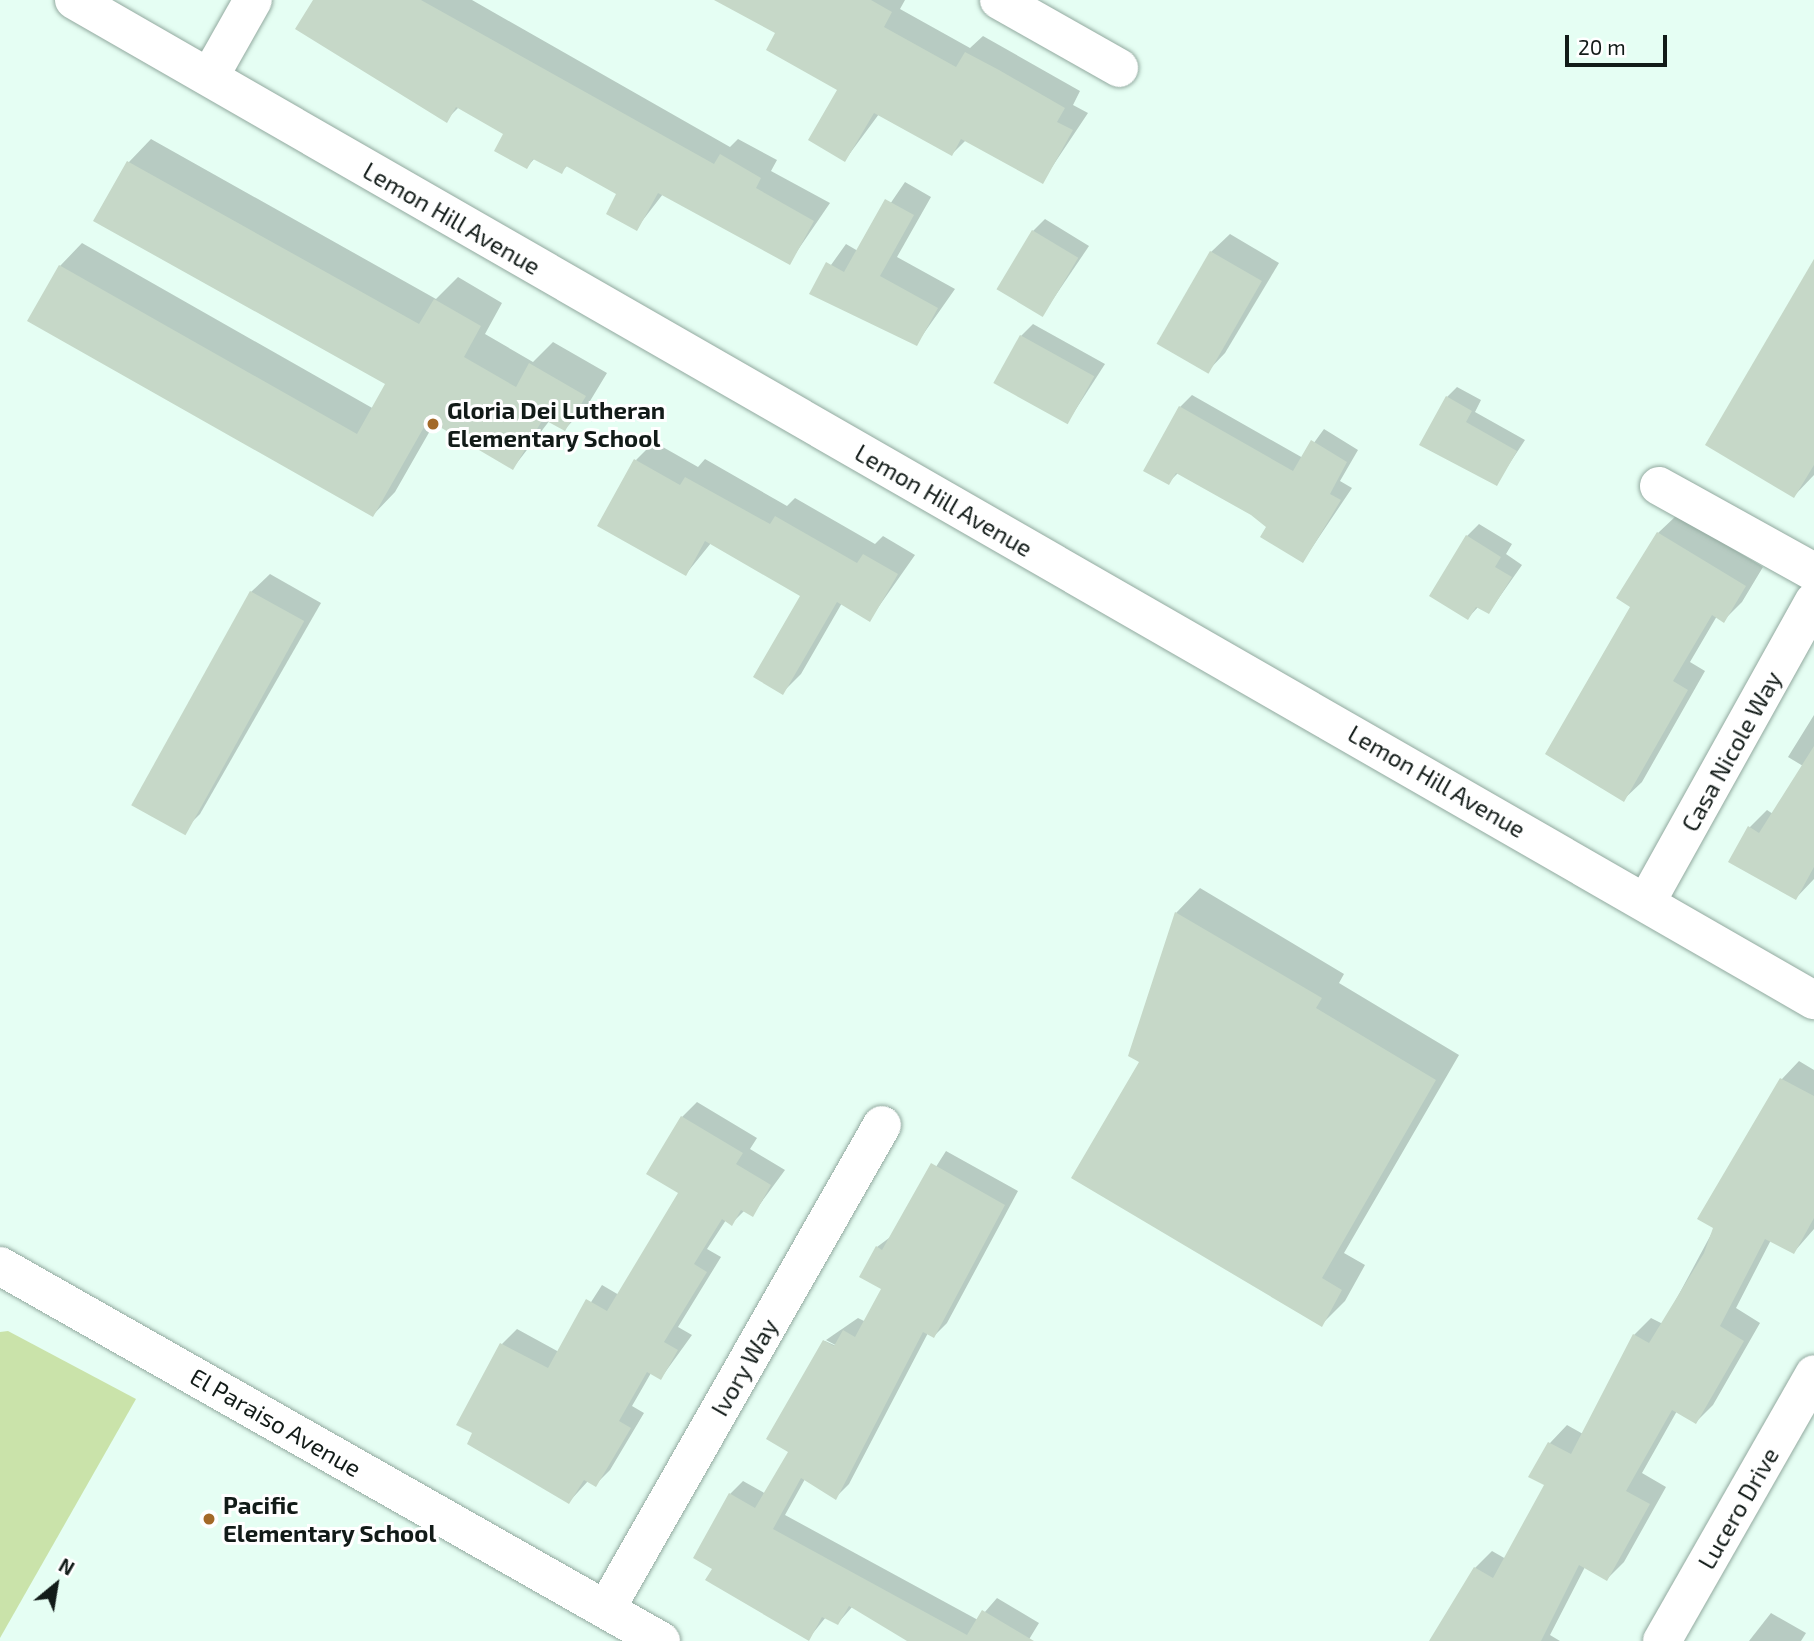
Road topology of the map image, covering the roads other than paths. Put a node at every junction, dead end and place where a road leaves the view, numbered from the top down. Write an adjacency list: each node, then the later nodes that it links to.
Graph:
1 (74, 0): 5 (street, Lemon Hill Avenue)
2 (253, 0): 5 (street)
3 (999, 0): 4 (street)
4 (1119, 68)
5 (210, 76): 9 (street, Lemon Hill Avenue)
6 (1659, 485): 7 (street)
7 (1814, 572)
8 (1814, 601): 9 (street, Casa Nicole Way)
9 (1647, 901): 10 (street, Lemon Hill Avenue)
10 (1814, 1000)
11 (882, 1125): 14 (street, Ivory Way)
12 (0, 1266): 14 (street, El Paraiso Avenue)
13 (1814, 1374): 16 (street, Lucero Drive)
14 (606, 1609): 15 (street, El Paraiso Avenue)
15 (661, 1641)
16 (1662, 1641)

